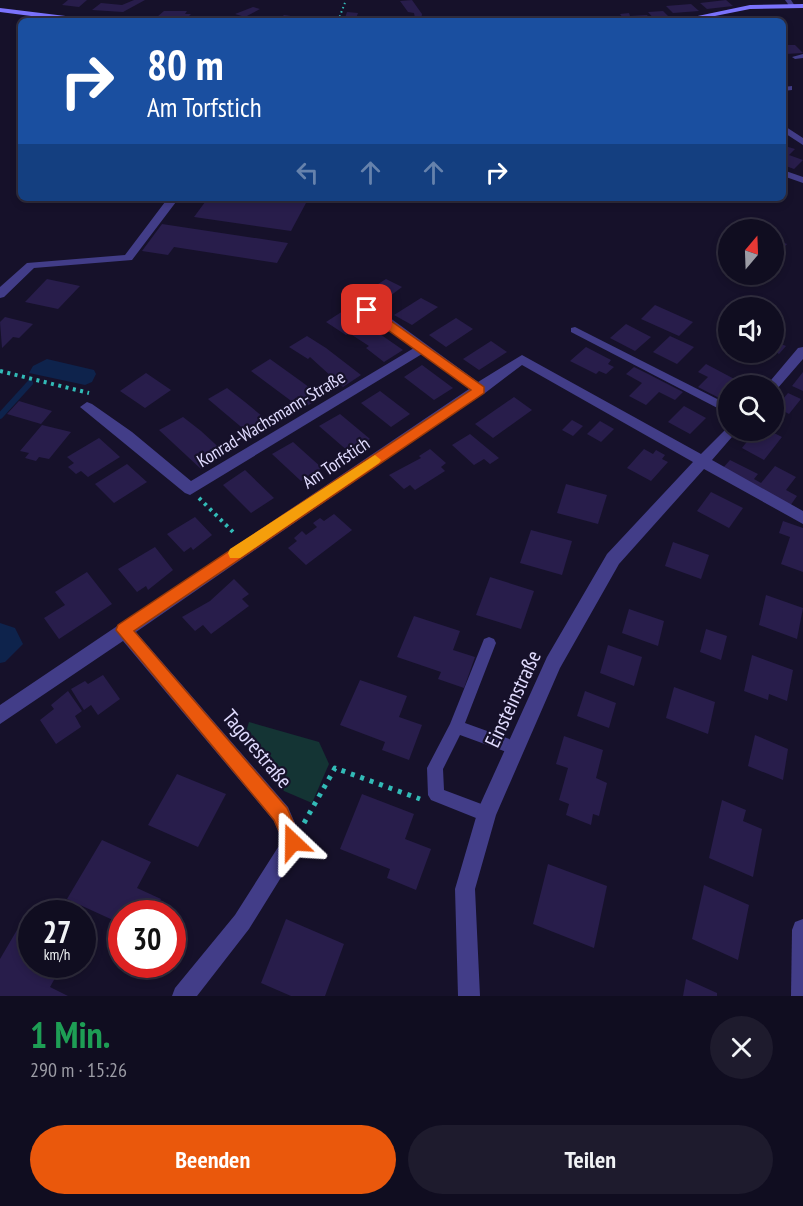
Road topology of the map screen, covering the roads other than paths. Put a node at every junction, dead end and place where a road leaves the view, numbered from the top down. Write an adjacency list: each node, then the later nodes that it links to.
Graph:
1 (790, 3): 2 (street); 5 (street)
2 (803, 6)
3 (0, 10): 4 (street)
4 (65, 18)
5 (693, 18)
6 (786, 130): 7 (street)
7 (803, 142)
8 (786, 174): 9 (street)
9 (803, 180)
10 (172, 201): 11 (street)
11 (0, 294)
12 (352, 302): 14 (street)
13 (575, 330): 18 (lane)
14 (423, 348): 17 (street); 19 (street, Konrad-Wachsmann-Straße)
15 (803, 351): 16 (street)
16 (781, 375)
17 (480, 390): 21 (street, Am Torfstich); 23 (street, Am Torfstich)
18 (718, 404)
19 (87, 407)
20 (720, 441): 21 (street, Einsteinstraße)
21 (701, 462): 22 (street); 27 (street, Einsteinstraße)
22 (803, 518)
23 (124, 630): 25 (street, Am Torfstich); 30 (street, Tagorestraße)
24 (489, 643): 26 (lane)
25 (0, 715)
26 (456, 727): 27 (lane); 28 (lane)
27 (515, 748): 28 (street, Einsteinstraße)
28 (486, 814): 31 (street, Einsteinstraße)
29 (803, 930): 32 (street)
30 (183, 996)
31 (469, 996)
32 (802, 996)

